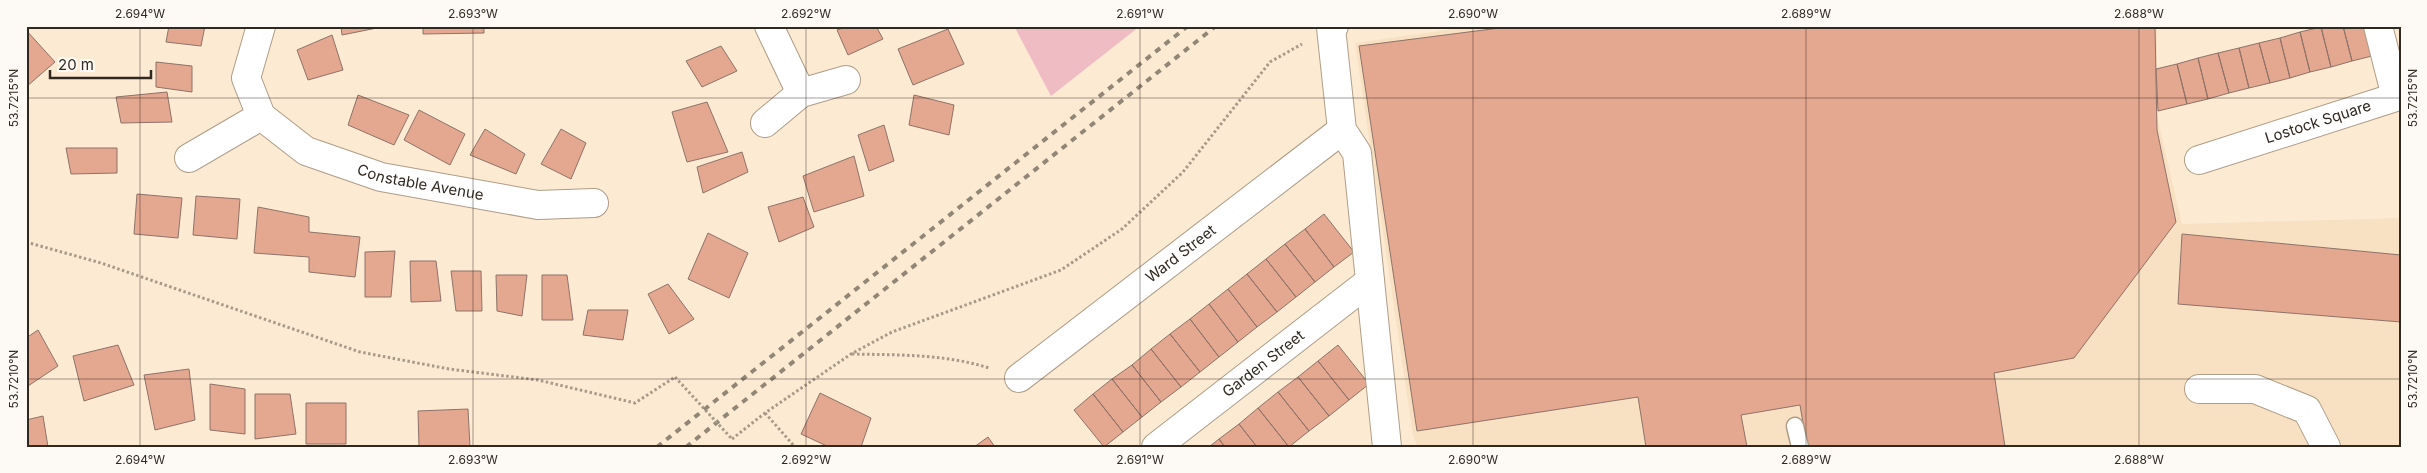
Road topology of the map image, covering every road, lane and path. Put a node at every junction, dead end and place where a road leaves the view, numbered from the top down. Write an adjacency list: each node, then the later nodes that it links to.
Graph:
1 (261, 26): 7 (street, Constable Avenue)
2 (769, 26): 6 (street)
3 (2378, 26): 11 (street, Lostock Square)
4 (1333, 27): 9 (street); 15 (path)
5 (846, 80): 6 (street)
6 (802, 93): 8 (street)
7 (262, 116): 10 (street); 12 (street, Constable Avenue)
8 (765, 123)
9 (1342, 130): 14 (street); 16 (street, Ward Street)
10 (188, 158)
11 (2199, 160)
12 (594, 203)
13 (26, 242): 18 (path, bridge)
14 (1370, 281): 21 (street, Garden Street); 22 (street)
15 (851, 354): 16 (path); 18 (path)
16 (1019, 378)
17 (2199, 389): 24 (street)
18 (765, 413): 20 (path)
19 (1795, 426): 23 (lane)
20 (795, 447)
21 (1156, 447)
22 (1387, 447)
23 (1800, 447)
24 (2326, 447)

